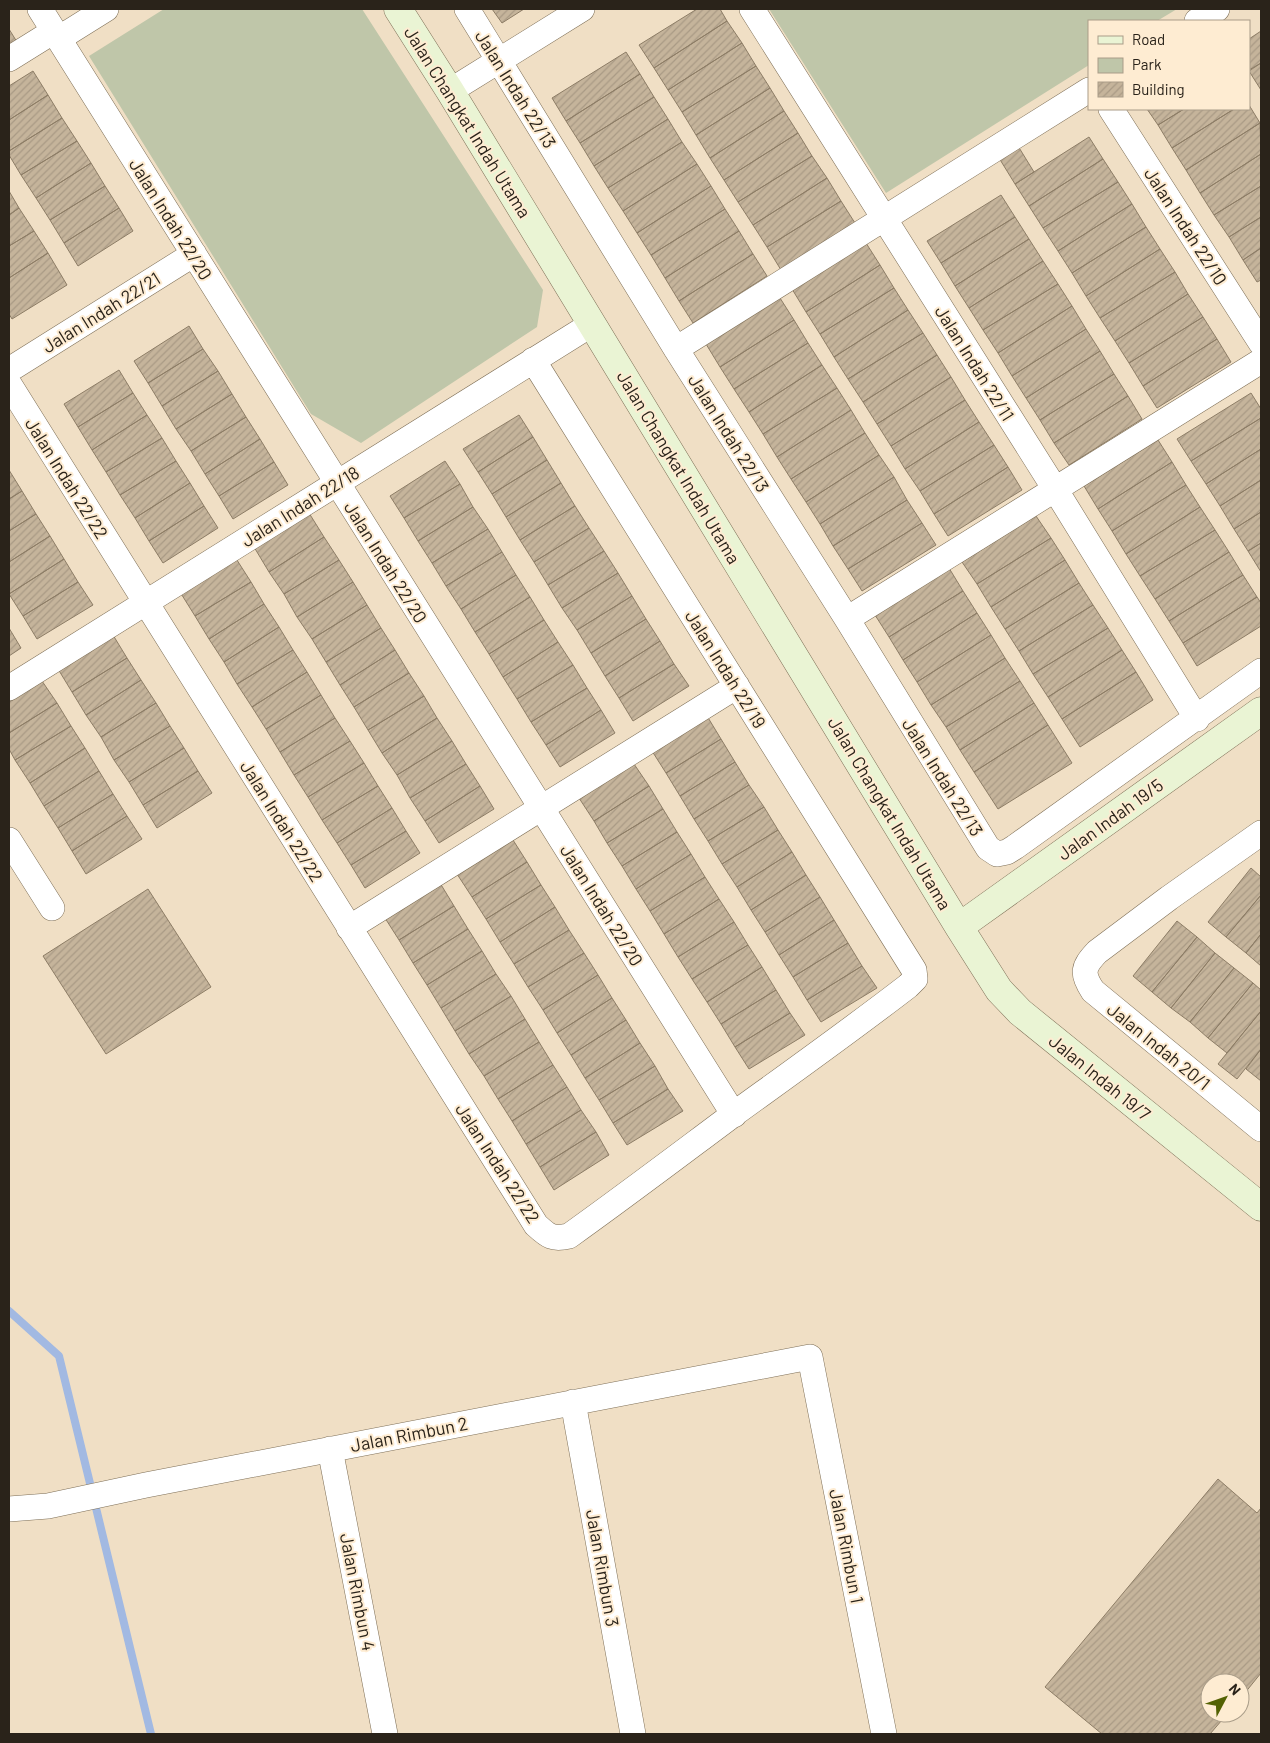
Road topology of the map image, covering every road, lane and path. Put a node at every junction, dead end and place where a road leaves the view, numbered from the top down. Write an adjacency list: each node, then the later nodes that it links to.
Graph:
1 (40, 9): 9 (street, Jalan Indah 22/20)
2 (106, 9): 9 (street)
3 (398, 9): 12 (street, Jalan Changkat Indah Utama)
4 (467, 9): 11 (street, Jalan Indah 22/13)
5 (582, 9): 11 (street)
6 (752, 9): 15 (street, Jalan Indah 22/11)
7 (1217, 9): 8 (street)
8 (1199, 20)
9 (56, 35): 10 (street); 16 (street, Jalan Indah 22/20)
10 (9, 59)
11 (499, 60): 12 (street); 19 (street, Jalan Indah 22/13)
12 (450, 91): 17 (street, Jalan Changkat Indah Utama)
13 (1088, 91): 15 (street)
14 (1112, 110): 18 (street, Jalan Indah 22/10)
15 (883, 218): 19 (street); 25 (street, Jalan Indah 22/11)
16 (194, 254): 22 (street, Jalan Indah 22/21); 24 (street, Jalan Indah 22/20)
17 (592, 324): 20 (street, Jalan Indah 22/18); 37 (street, Jalan Changkat Indah Utama)
18 (1261, 342)
19 (676, 349): 27 (street, Jalan Indah 22/13)
20 (533, 360): 24 (street, Jalan Indah 22/18); 29 (street, Jalan Indah 22/19)
21 (1261, 361): 25 (street)
22 (9, 370)
23 (9, 384): 26 (street, Jalan Indah 22/22)
24 (337, 483): 26 (street, Jalan Indah 22/18); 33 (street, Jalan Indah 22/20)
25 (1055, 489): 27 (street); 32 (street, Jalan Indah 22/11)
26 (145, 602): 30 (street, Jalan Indah 22/18); 38 (street, Jalan Indah 22/22)
27 (847, 619): 32 (street, Jalan Indah 22/13)
28 (1261, 671): 32 (street)
29 (736, 686): 33 (street); 39 (street, Jalan Indah 22/19)
30 (9, 688)
31 (1261, 711): 37 (street, Jalan Indah 19/5)
32 (1197, 719)
33 (541, 808): 38 (street); 39 (street, Jalan Indah 22/20)
34 (1261, 833): 40 (street, Jalan Indah 20/1)
35 (9, 840): 36 (street)
36 (52, 908)
37 (959, 927): 41 (street, Jalan Indah 19/7)
38 (349, 928): 39 (street, Jalan Indah 22/22)
39 (734, 1115)
40 (1261, 1129)
41 (1261, 1208)
42 (810, 1357): 43 (street, Jalan Rimbun 2); 48 (street, Jalan Rimbun 1)
43 (573, 1402): 44 (street, Jalan Rimbun 2); 47 (street, Jalan Rimbun 3)
44 (330, 1449): 45 (street, Jalan Rimbun 2); 46 (street, Jalan Rimbun 4)
45 (9, 1509)
46 (385, 1734)
47 (632, 1734)
48 (884, 1734)

